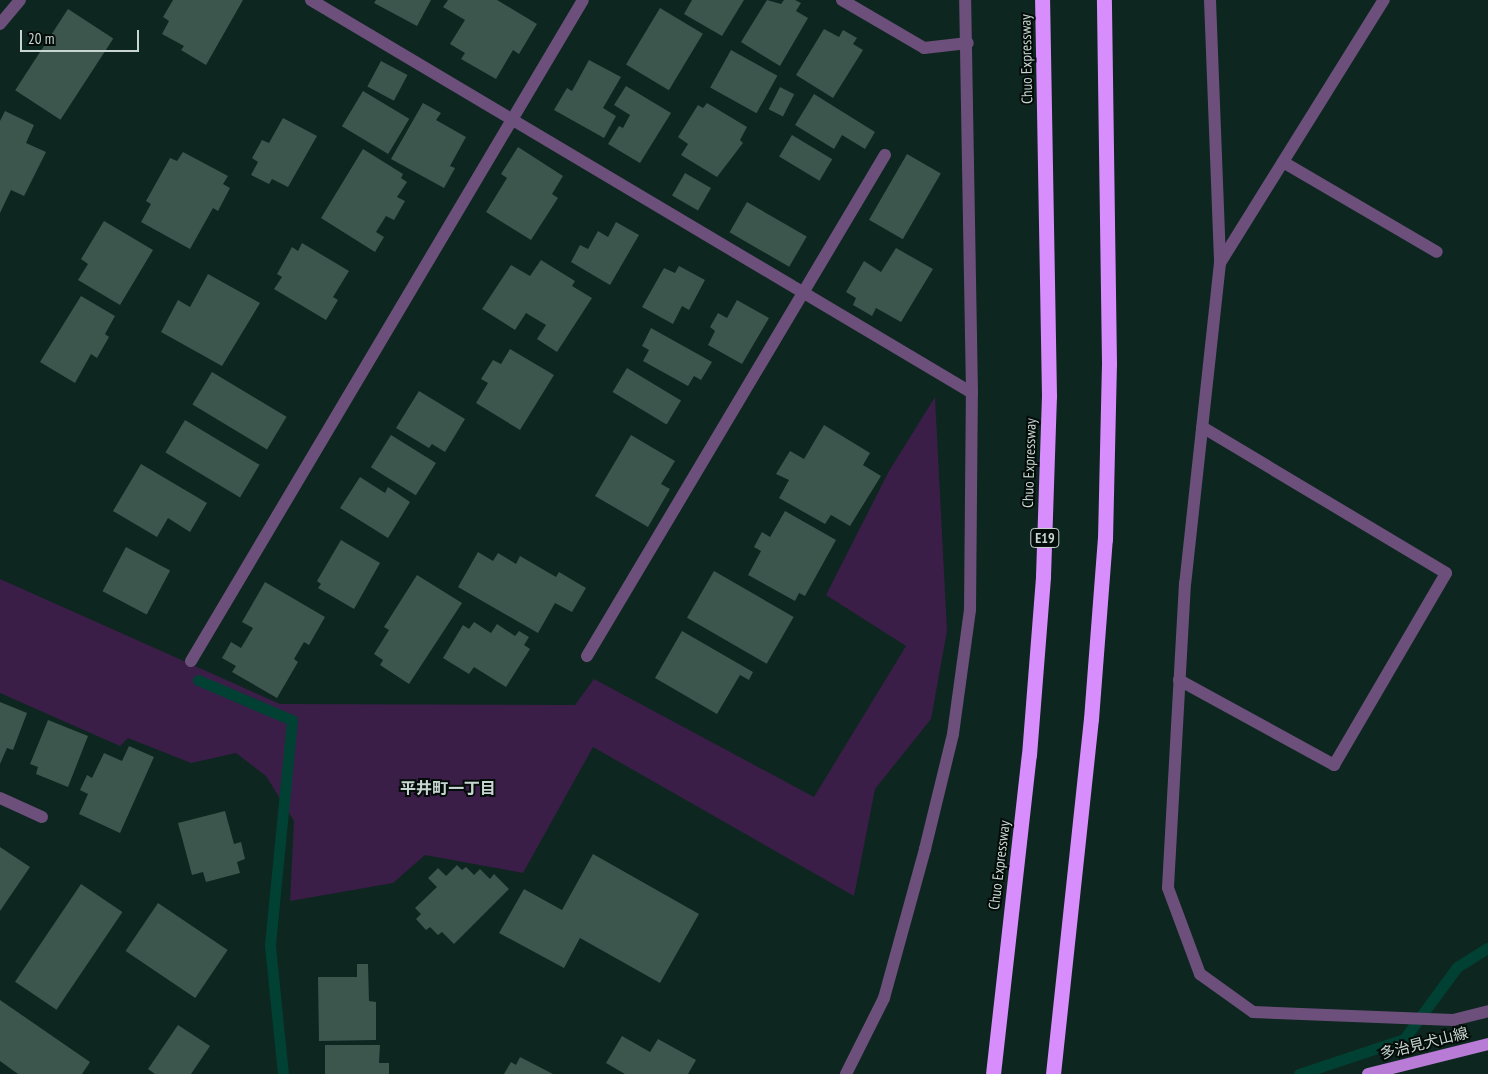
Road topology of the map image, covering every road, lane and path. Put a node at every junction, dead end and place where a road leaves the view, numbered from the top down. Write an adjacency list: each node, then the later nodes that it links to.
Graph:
1 (20, 0): 10 (street)
2 (311, 0): 12 (street)
3 (583, 0): 12 (street)
4 (842, 0): 11 (street)
5 (965, 0): 11 (street)
6 (1042, 0): 28 (highway, Chuo Expressway / E19)
7 (1104, 0): 29 (highway)
8 (1210, 0): 16 (street)
9 (1384, 0): 14 (street)
10 (0, 24)
11 (968, 43): 18 (street)
12 (511, 120): 17 (street); 21 (street)
13 (885, 155): 17 (street)
14 (1283, 162): 15 (street); 16 (street)
15 (1437, 252)
16 (1220, 263): 19 (street)
17 (804, 292): 18 (street); 20 (street)
18 (972, 394): 27 (street)
19 (1202, 427): 22 (street); 22 (street)
20 (587, 656)
21 (190, 661)
22 (1179, 680): 25 (street)
23 (0, 798): 24 (street)
24 (42, 817)
25 (1488, 1010)
26 (1488, 1044): 30 (main road, 多治見犬山線)
27 (846, 1074)
28 (993, 1074)
29 (1052, 1074)
30 (1368, 1074)

